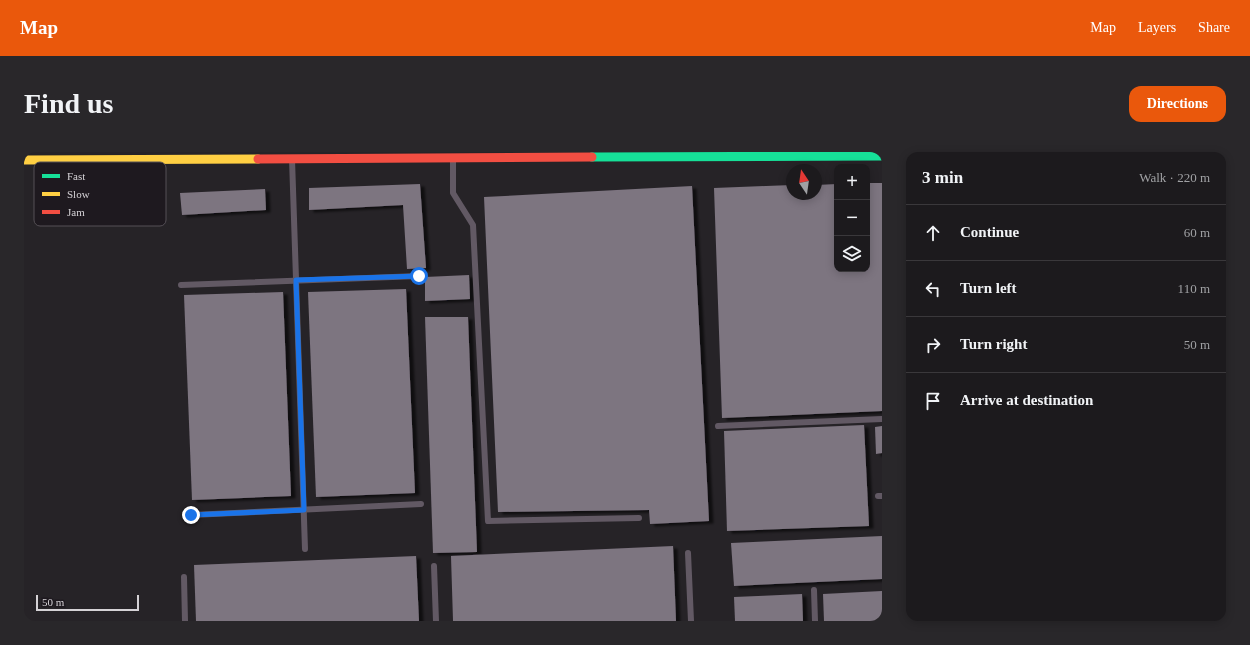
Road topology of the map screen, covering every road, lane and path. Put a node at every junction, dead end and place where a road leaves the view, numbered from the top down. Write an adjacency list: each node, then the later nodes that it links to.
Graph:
1 (358, 155): 3 (main road); 4 (main road)
2 (882, 156): 3 (main road)
3 (452, 157): 14 (lane)
4 (292, 158): 5 (main road); 7 (lane)
5 (24, 160)
6 (419, 276): 7 (lane)
7 (296, 280): 8 (lane); 12 (lane)
8 (181, 285)
9 (882, 419): 10 (lane)
10 (718, 426)
11 (421, 504): 12 (lane)
12 (304, 510): 13 (lane); 15 (lane)
13 (191, 515)
14 (639, 518)
15 (305, 549)
16 (688, 553): 22 (lane)
17 (434, 566): 21 (lane)
18 (184, 577): 20 (lane)
19 (814, 590): 23 (lane)
20 (185, 621)
21 (436, 621)
22 (691, 621)
23 (815, 621)

